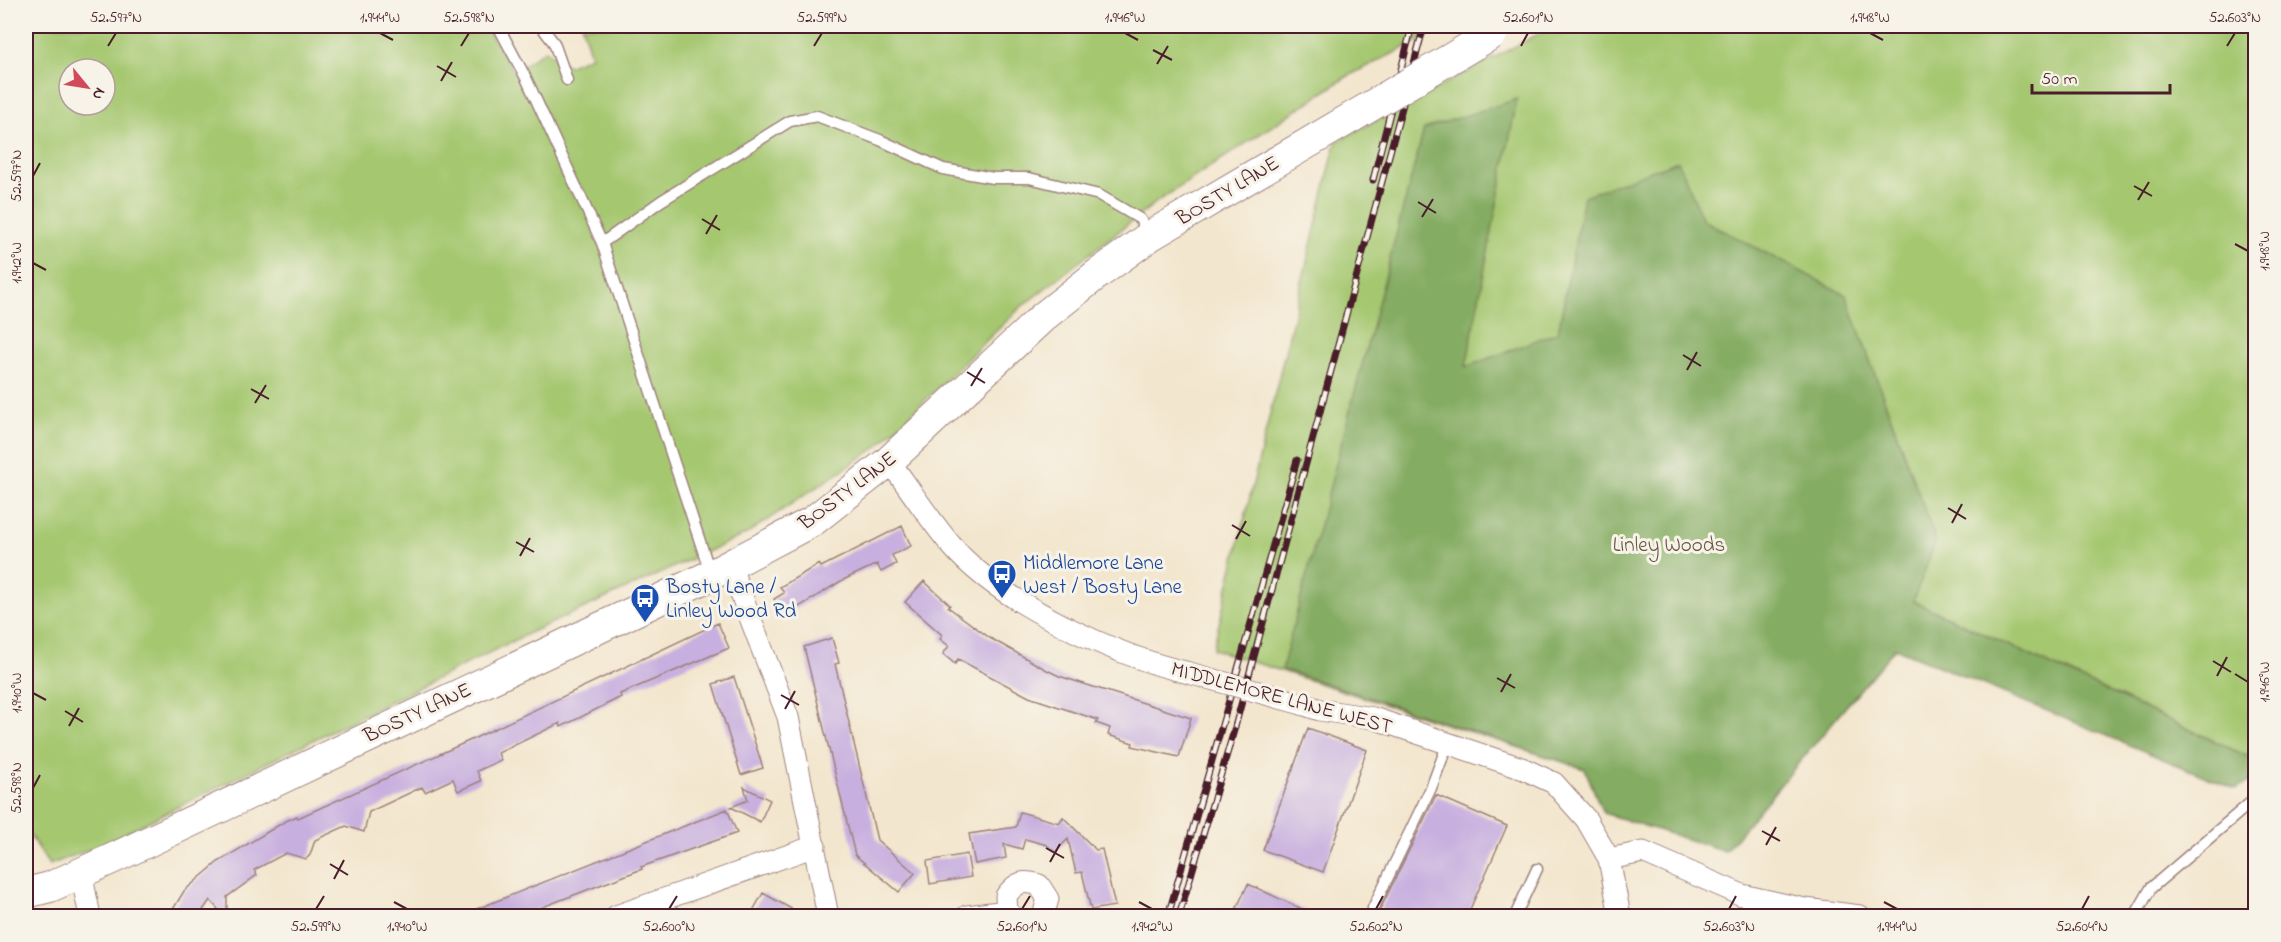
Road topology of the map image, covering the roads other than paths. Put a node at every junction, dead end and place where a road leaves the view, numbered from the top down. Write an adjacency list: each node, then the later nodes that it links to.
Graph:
1 (498, 26): 6 (lane)
2 (541, 26): 4 (lane)
3 (1499, 30): 5 (main road, BOSTY LANE, bridge)
4 (567, 80)
5 (1150, 236): 6 (lane); 7 (main road, BOSTY LANE)
6 (602, 243): 8 (lane)
7 (889, 461): 8 (main road, BOSTY LANE); 9 (street, MIDDLEMORE LANE WEST, bridge)
8 (721, 570): 11 (street); 14 (main road, BOSTY LANE)
9 (1448, 743): 12 (street, MIDDLEMORE LANE WEST); 16 (lane)
10 (2256, 798): 26 (lane)
11 (815, 846): 19 (street); 20 (street)
12 (1609, 859): 24 (street, MIDDLEMORE LANE WEST); 25 (street)
13 (1537, 869): 23 (lane)
14 (81, 873): 15 (main road, BOSTY LANE); 18 (street)
15 (26, 893)
16 (1373, 908)
17 (1009, 914): 21 (street); 22 (street)
18 (90, 916)
19 (616, 916)
20 (828, 916)
21 (967, 916)
22 (1043, 916)
23 (1515, 916)
24 (1620, 916)
25 (1860, 916)
26 (2135, 916)

